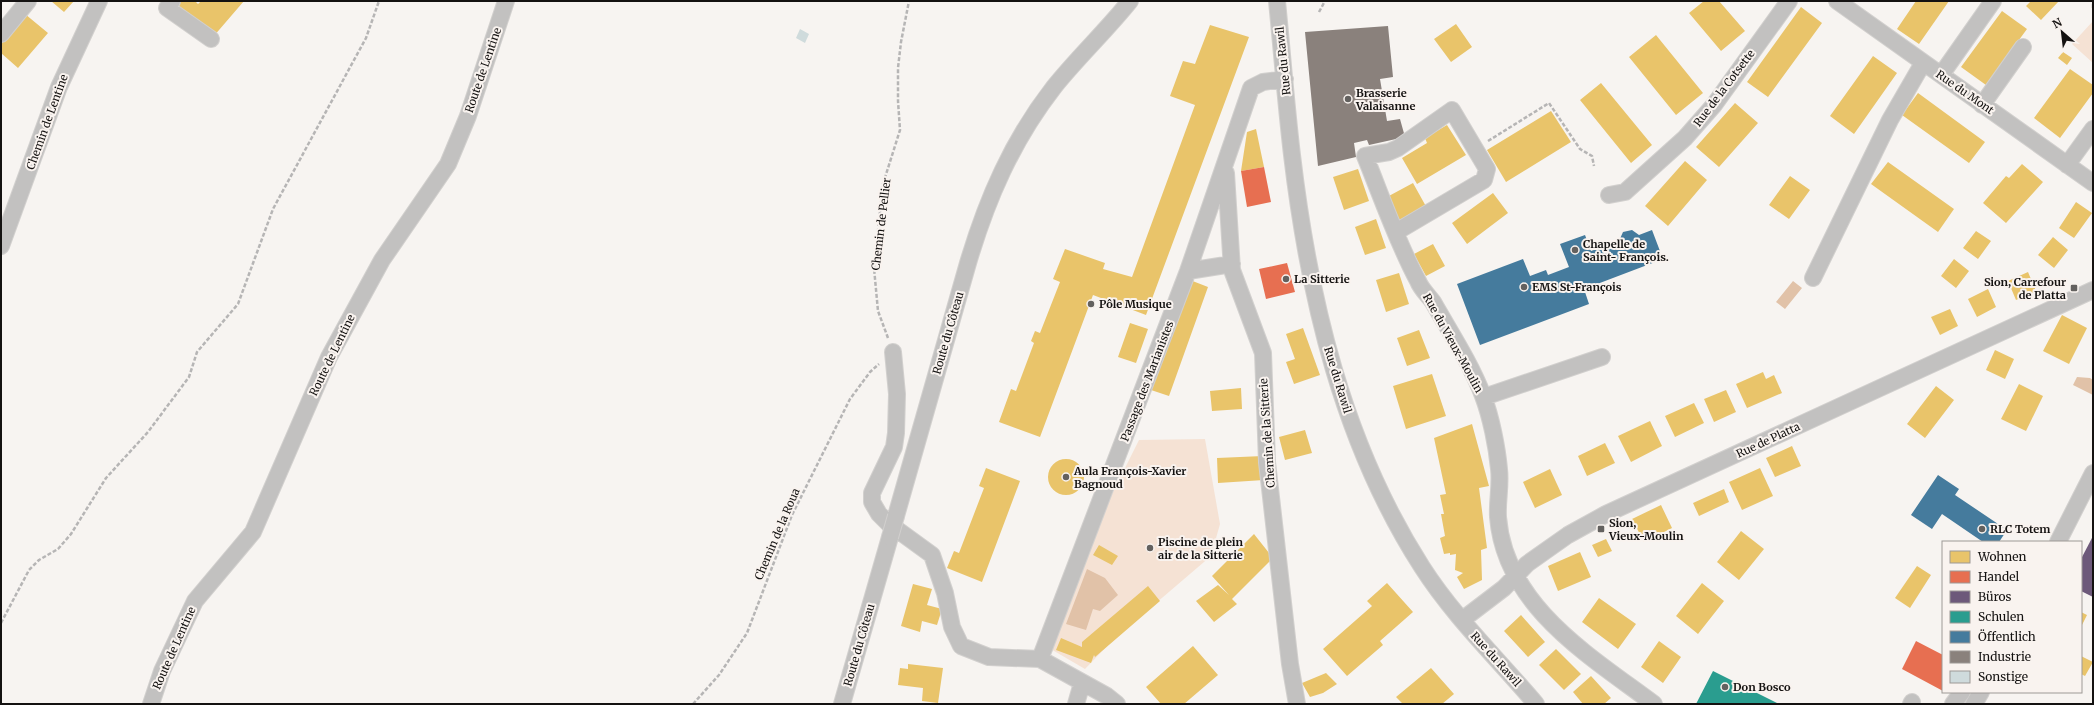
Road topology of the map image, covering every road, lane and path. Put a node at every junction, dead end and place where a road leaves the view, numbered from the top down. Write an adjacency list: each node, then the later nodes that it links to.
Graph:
1 (28, 1): 16 (street)
2 (99, 1): 31 (street, Chemin de Lentine)
3 (172, 1): 17 (street)
4 (379, 1): 43 (path)
5 (506, 1): 48 (street, Route de Lentine)
6 (909, 1): 36 (path, Chemin de Pellier)
7 (1130, 1): 50 (street, Route du Côteau, bridge)
8 (1277, 1): 21 (street, Rue du Rawil)
9 (1325, 1): 15 (path)
10 (1789, 1): 29 (street, Rue de la Cotsette)
11 (1837, 1): 19 (street, Rue du Mont)
12 (1993, 1): 20 (street)
13 (2093, 4): 14 (path)
14 (2093, 10)
15 (1319, 12)
16 (1, 34)
17 (211, 39)
18 (2023, 47): 22 (street)
19 (1923, 63): 20 (street, Rue du Mont); 34 (street)
20 (1941, 74): 22 (street, Rue du Mont)
21 (1285, 79): 27 (street, Passage des Marianistes); 42 (street, Rue du Rawil)
22 (1982, 104): 25 (street, Rue du Mont)
23 (2093, 129): 25 (street)
24 (1475, 149): 26 (path); 30 (street); 30 (street, Rue du Vieux-Moulin)
25 (2067, 165): 28 (street, Rue du Mont)
26 (1594, 166)
27 (1226, 167): 32 (street, Chemin de la Sitterie); 33 (street, Passage des Marianistes)
28 (2093, 183)
29 (1609, 195)
30 (1396, 232): 38 (street, Rue du Vieux-Moulin)
31 (2, 241)
32 (1232, 264): 33 (street); 53 (street, Chemin de la Sitterie)
33 (1188, 271): 44 (street, Passage des Marianistes)
34 (1813, 278)
35 (2093, 290): 41 (street, Rue de Platta)
36 (893, 352): 44 (street); 49 (path, Chemin de la Roua)
37 (1602, 357): 38 (street)
38 (1484, 397): 41 (street, Rue du Vieux-Moulin)
39 (2093, 473): 40 (street)
40 (2059, 541)
41 (1515, 576): 42 (street, Rue de Platta); 55 (street, Rue du Vieux-Moulin)
42 (1462, 620): 54 (street, Rue du Rawil)
43 (1, 623)
44 (1040, 659): 45 (street)
45 (1082, 684): 51 (street); 52 (street)
46 (1961, 693): 56 (street)
47 (1980, 693): 57 (street)
48 (151, 704)
49 (692, 704)
50 (842, 704)
51 (1076, 704)
52 (1117, 704)
53 (1297, 704)
54 (1536, 704)
55 (1654, 704)
56 (1953, 704)
57 (1974, 704)

